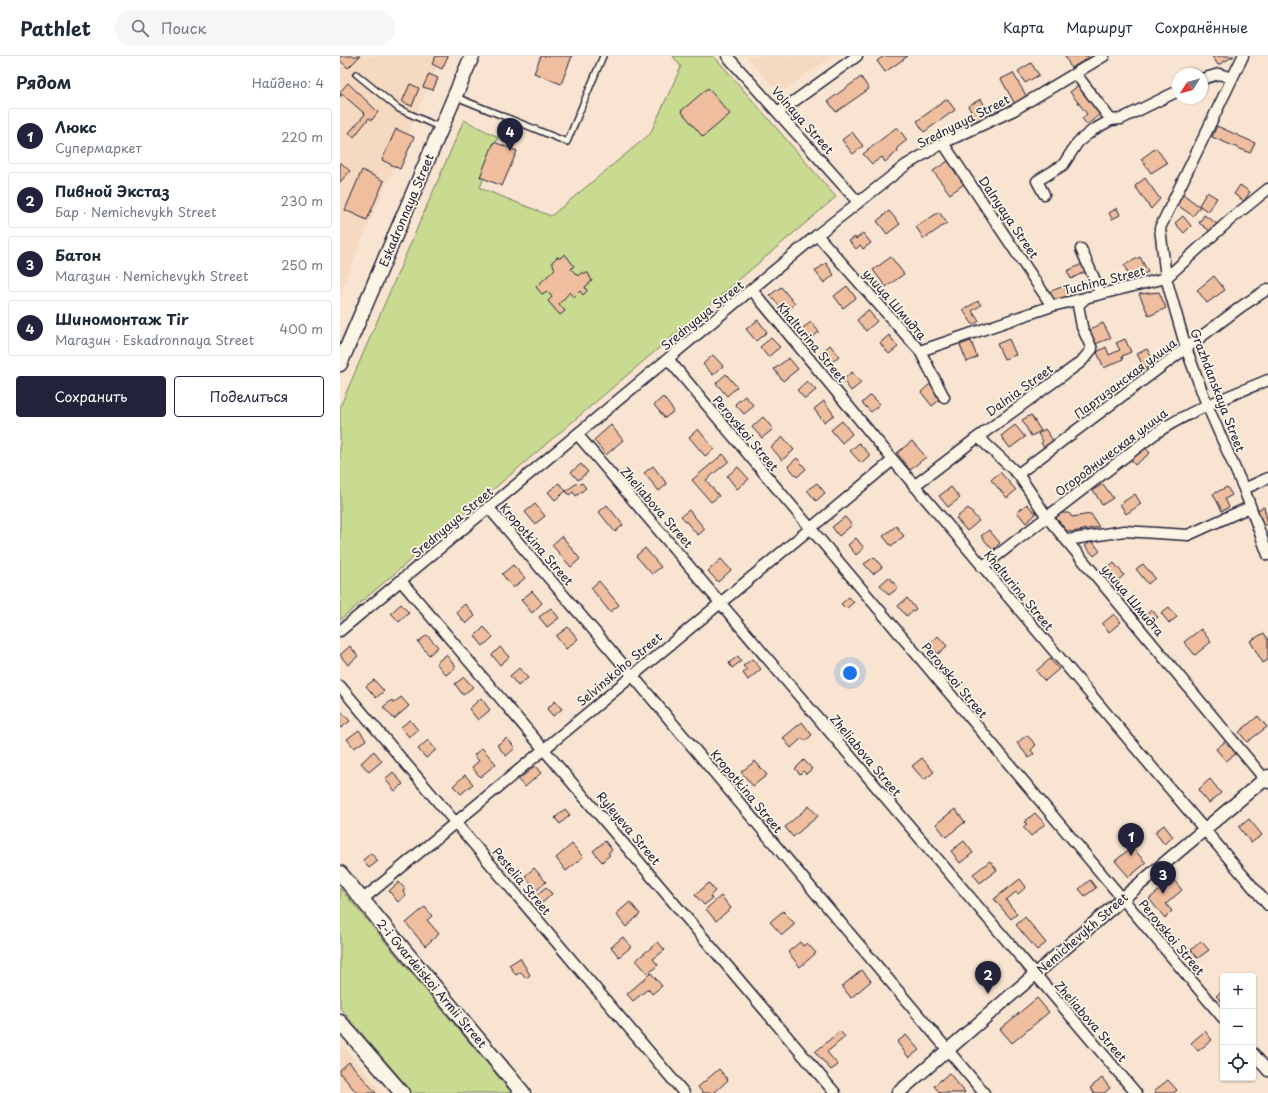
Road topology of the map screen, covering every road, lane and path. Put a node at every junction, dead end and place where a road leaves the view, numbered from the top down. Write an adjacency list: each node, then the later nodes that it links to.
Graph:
1 (472, 56): 12 (main road, Eskadronnaya Street)
2 (604, 56): 12 (lane)
3 (727, 56): 13 (street, Volnaya Street)
4 (857, 56): 13 (street)
5 (1104, 56): 8 (street, Srednyaya Street)
6 (1243, 56): 10 (street, Grazhdanskaya Street)
7 (356, 74): 15 (lane)
8 (1076, 74): 14 (street); 16 (street, Srednyaya Street)
9 (1208, 77): 10 (street)
10 (1232, 78): 25 (street, Grazhdanskaya Street)
11 (1172, 94): 14 (street)
12 (455, 96): 15 (main road, Eskadronnaya Street)
13 (779, 112): 17 (street, Volnaya Street)
14 (1111, 120): 20 (street)
15 (441, 128): 34 (main road, Eskadronnaya Street)
16 (943, 143): 19 (street, Srednyaya Street); 30 (street, Dalnyaya Street)
17 (844, 186): 19 (street); 21 (street, Volnaya Street); 22 (street)
18 (1268, 189): 25 (street, Tuchina Street)
19 (869, 194): 21 (street, Srednyaya Street)
20 (1044, 194)
21 (858, 202): 22 (street, Srednyaya Street)
22 (844, 214): 23 (street, Srednyaya Street)
23 (817, 235): 27 (street, Srednyaya Street); 32 (street, улица Шмидта)
24 (1081, 249): 28 (street)
25 (1166, 278): 28 (street, Tuchina Street); 31 (street, Grazhdanskaya Street)
26 (1268, 289): 31 (street, Партизанская улица)
27 (752, 290): 33 (street, Srednyaya Street); 40 (street, Khalturina Street)
28 (1101, 294): 29 (street, Tuchina Street)
29 (1087, 297): 30 (street, Tuchina Street); 39 (street, Dalnia Street)
30 (1052, 306): 32 (street, Tuchina Street)
31 (1186, 348): 37 (street, Grazhdanskaya Street); 41 (street, Партизанская улица)
32 (920, 351): 36 (street, улица Шмидта)
33 (668, 359): 38 (street, Srednyaya Street); 48 (street, Perovskoi Street)
34 (341, 361)
35 (1268, 380): 37 (street, Огородническая улица)
36 (944, 397)
37 (1207, 405): 44 (street, Grazhdanskaya Street); 47 (street, Огородническая улица)
38 (577, 434): 46 (street, Srednyaya Street); 53 (street, Zheliabova Street)
39 (978, 437): 41 (street, улица Шмидта); 43 (street, Dalnia Street)
40 (893, 460): 43 (street, Khalturina Street); 48 (street, Selvinskoho Street)
41 (1018, 474): 47 (street, улица Шмидта)
42 (1268, 478): 44 (street)
43 (914, 486): 51 (street, Khalturina Street)
44 (1244, 489): 45 (street, Grazhdanskaya Street)
45 (1250, 506): 49 (street); 50 (street, Grazhdanskaya Street)
46 (488, 507): 52 (street, Srednyaya Street); 55 (street, Kropotkina Street)
47 (1047, 517): 49 (street, улица Шмидта); 51 (street, Огородническая улица)
48 (810, 529): 53 (street, Selvinskoho Street); 62 (street, Perovskoi Street)
49 (1067, 540): 58 (street, улица Шмидта)
50 (1268, 555)
51 (982, 567): 60 (street, Khalturina Street)
52 (401, 581): 54 (street, Srednyaya Street); 57 (street, Ryleyeva Street)
53 (721, 602): 55 (street, Selvinskoho Street); 65 (street, Zheliabova Street)
54 (340, 631)
55 (632, 675): 57 (street, Selvinskoho Street); 68 (street, Kropotkina Street)
56 (340, 686): 59 (street, Pestelia Street)
57 (544, 749): 59 (street, Selvinskoho Street); 74 (street, Ryleyeva Street)
58 (1267, 779): 60 (street, Nemichevykh Street)
59 (456, 822): 63 (street, Selvinskoho Street); 73 (street, Pestelia Street)
60 (1204, 830): 62 (street, Nemichevykh Street); 64 (street, Khalturina Street)
61 (340, 873): 63 (main road, 2-i Gvardeiskoi Armii Street)
62 (1122, 899): 65 (street, Nemichevykh Street); 66 (street, Perovskoi Street)
63 (362, 900): 72 (main road, 2-i Gvardeiskoi Armii Street)
64 (1268, 905)
65 (1034, 974): 68 (street, Nemichevykh Street); 77 (street, Zheliabova Street)
66 (1220, 1014)
67 (340, 1022): 71 (main road)
68 (948, 1050): 75 (street, Nemichevykh Street); 76 (street, Kropotkina Street)
69 (1256, 1057): 70 (street)
70 (1268, 1071)
71 (402, 1093)
72 (523, 1093)
73 (684, 1093)
74 (835, 1093)
75 (898, 1093)
76 (984, 1093)
77 (1136, 1093)

